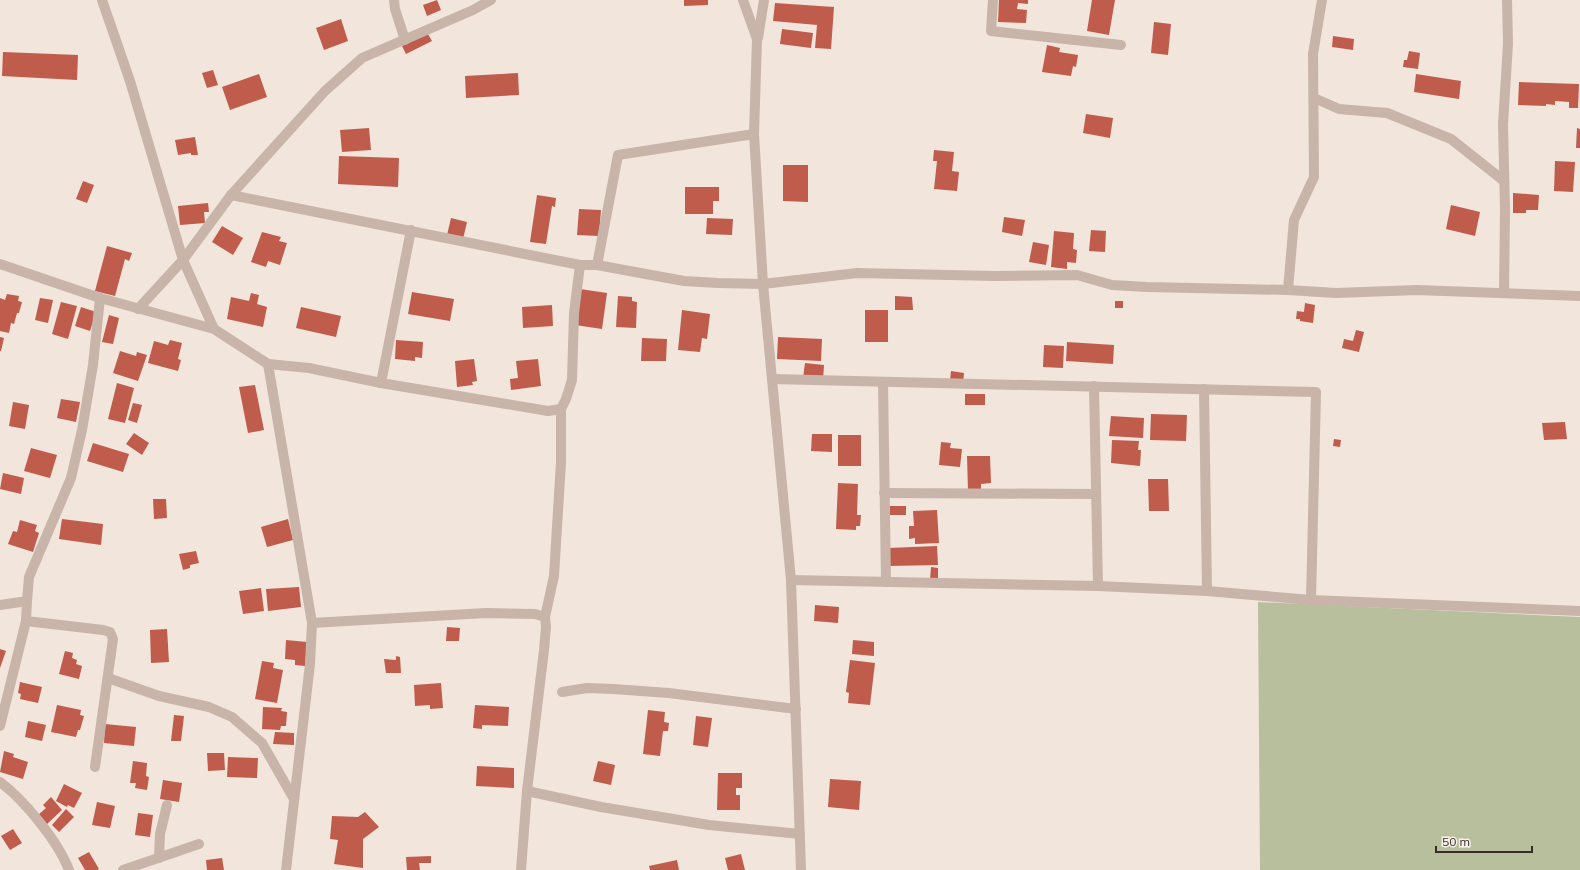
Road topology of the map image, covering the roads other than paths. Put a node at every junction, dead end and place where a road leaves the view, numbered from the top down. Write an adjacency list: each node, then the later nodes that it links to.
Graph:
1 (102, 0): 17 (street)
2 (394, 0): 10 (street)
3 (491, 0): 10 (street)
4 (743, 0): 9 (street)
5 (764, 0): 9 (street)
6 (993, 0): 11 (street)
7 (1322, 0): 12 (street)
8 (1507, 0): 14 (street)
9 (757, 39): 13 (street)
10 (405, 40): 15 (street)
11 (1121, 45)
12 (1314, 98): 14 (street); 22 (street)
13 (754, 134): 20 (street); 21 (street)
14 (1504, 180): 23 (street)
15 (231, 195): 16 (street); 17 (street)
16 (411, 230): 19 (street); 31 (street)
17 (182, 260): 26 (street); 27 (street)
18 (0, 264): 25 (street)
19 (580, 265): 20 (street); 34 (street)
20 (597, 265): 21 (street)
21 (763, 284): 22 (street); 29 (street)
22 (1288, 290): 23 (street)
23 (1504, 293): 24 (street)
24 (1580, 296)
25 (100, 298): 26 (street); 42 (street)
26 (138, 309): 27 (street)
27 (214, 329): 28 (street)
28 (268, 364): 31 (street); 47 (street)
29 (772, 379): 30 (street); 37 (street)
30 (883, 382): 32 (street); 35 (street)
31 (380, 383): 34 (street)
32 (1094, 386): 33 (street); 36 (street)
33 (1204, 389): 40 (street); 41 (street)
34 (561, 409): 45 (street)
35 (884, 493): 36 (street); 38 (street)
36 (1096, 494): 39 (street)
37 (791, 580): 38 (street); 50 (street)
38 (886, 582): 39 (street)
39 (1098, 586): 40 (street)
40 (1207, 591): 41 (street)
41 (1311, 600): 44 (street)
42 (27, 601): 43 (street); 46 (street)
43 (0, 605)
44 (1580, 611)
45 (545, 617): 47 (street); 54 (street)
46 (26, 620): 48 (street); 51 (street)
47 (312, 623): 55 (street)
48 (108, 678): 52 (street); 55 (street)
49 (562, 692): 50 (street)
50 (796, 709): 57 (street)
51 (0, 726)
52 (95, 767)
53 (0, 782): 60 (street)
54 (527, 791): 57 (street); 63 (street)
55 (294, 799): 62 (street)
56 (167, 805): 59 (street)
57 (800, 834): 64 (street)
58 (200, 844): 59 (street)
59 (159, 858): 61 (street)
60 (69, 870)
61 (123, 870)
62 (286, 870)
63 (521, 870)
64 (801, 870)

